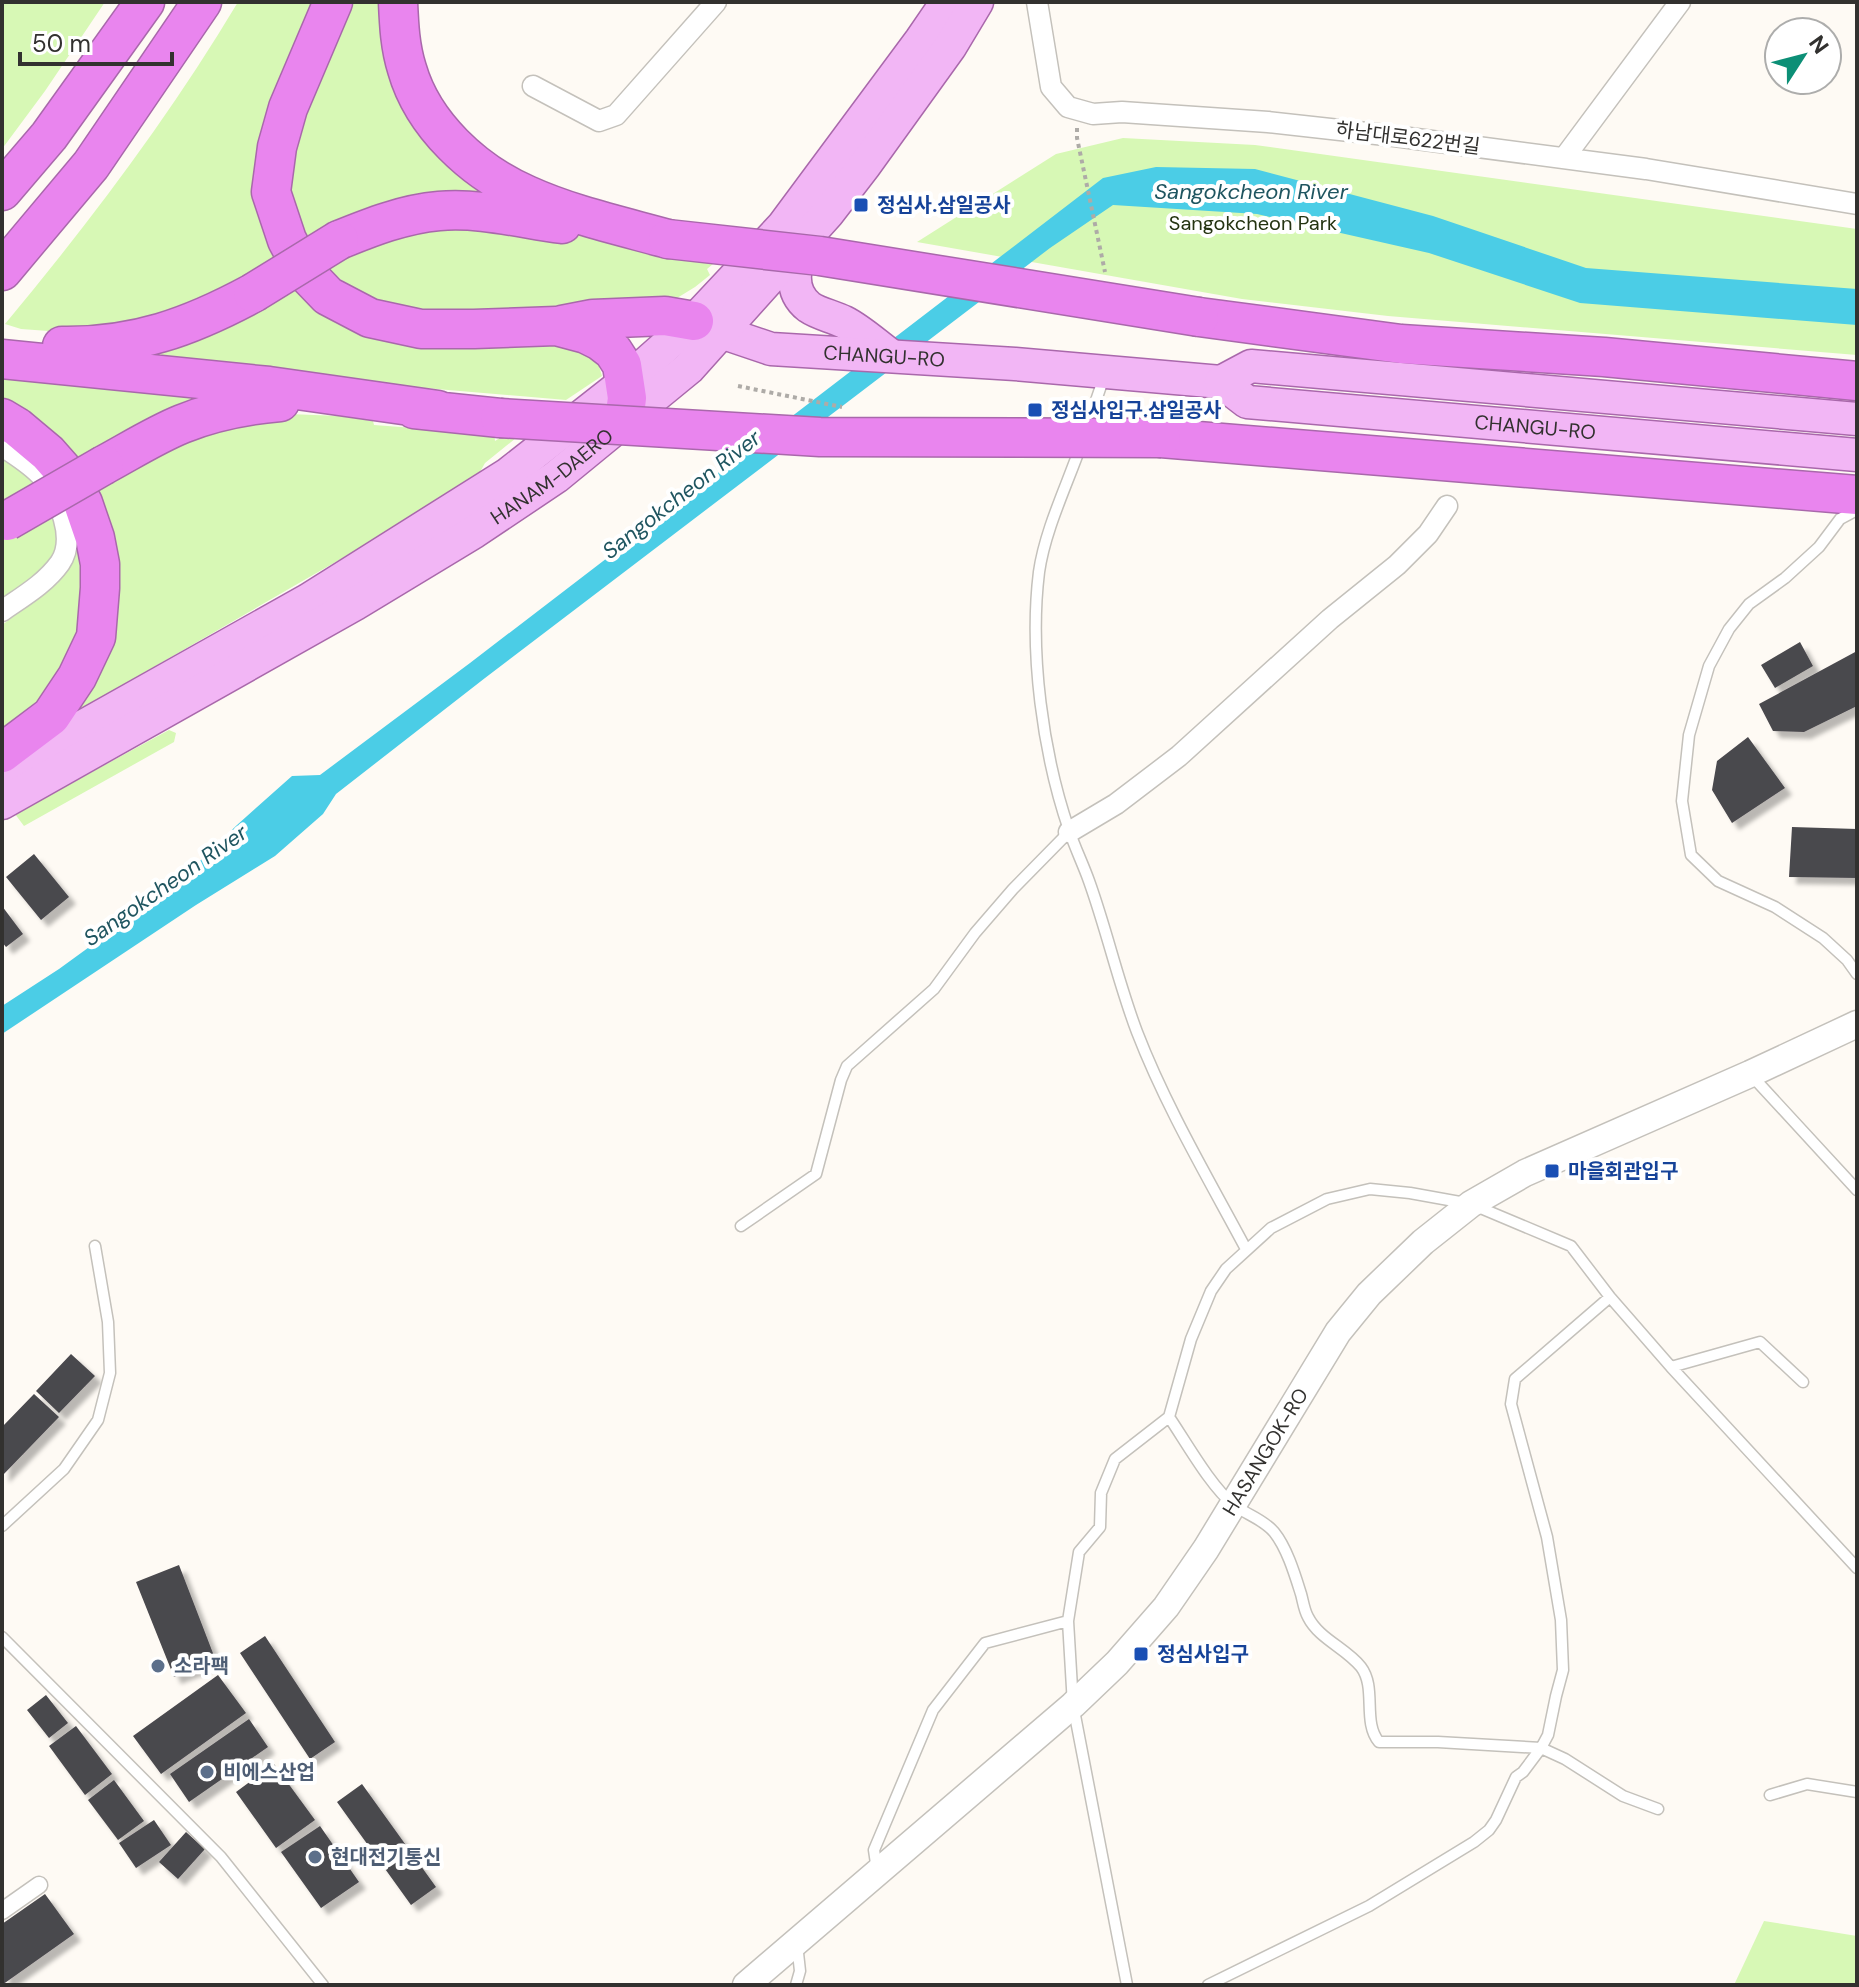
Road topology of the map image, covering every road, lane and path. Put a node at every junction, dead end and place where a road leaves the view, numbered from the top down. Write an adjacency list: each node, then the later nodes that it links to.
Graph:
1 (145, 2): 13 (highway)
2 (202, 2): 17 (highway)
3 (333, 2): 19 (highway)
4 (398, 2): 15 (highway)
5 (716, 2): 10 (street)
6 (947, 2): 20 (main road, HANAM-DAERO)
7 (977, 2): 16 (main road, HANAM-DAERO)
8 (1037, 2): 12 (street, 하남대로622번길)
9 (1680, 2): 12 (street)
10 (533, 86)
11 (1077, 138): 18 (path)
12 (1564, 158): 14 (street, 하남대로622번길)
13 (2, 191)
14 (1857, 204)
15 (668, 239): 21 (highway, bridge); 25 (highway, bridge)
16 (805, 240): 20 (main road, HANAM-DAERO); 22 (main road)
17 (2, 271)
18 (1107, 281)
19 (556, 326): 20 (highway); 26 (highway)
20 (707, 327): 22 (main road, CHANGU-RO); 26 (main road, HANAM-DAERO); 33 (main road, HANAM-DAERO)
21 (2, 342)
22 (890, 355): 24 (main road, CHANGU-RO)
23 (2, 359): 30 (highway)
24 (1106, 371): 27 (main road, CHANGU-RO); 44 (lane)
25 (1857, 381)
26 (625, 382): 33 (highway); 42 (main road, HANAM-DAERO)
27 (1221, 382): 32 (main road, CHANGU-RO); 35 (main road, CHANGU-RO)
28 (738, 386): 29 (path)
29 (812, 401)
30 (438, 410): 36 (highway, bridge); 39 (highway, bridge)
31 (2, 418): 41 (highway)
32 (1857, 419)
33 (624, 421): 43 (main road, HANAM-DAERO)
34 (2, 446): 40 (street)
35 (1857, 455)
36 (1857, 495)
37 (1447, 506): 44 (street)
38 (1857, 510): 45 (lane)
39 (4, 522)
40 (2, 611)
41 (2, 753)
42 (2, 772)
43 (2, 803)
44 (1069, 832): 50 (lane); 52 (lane)
45 (1857, 974)
46 (1857, 1024): 47 (street, HASANGOK-RO)
47 (1750, 1074): 48 (lane); 49 (street, HASANGOK-RO)
48 (1857, 1190)
49 (1471, 1204): 52 (lane); 53 (lane); 57 (street, HASANGOK-RO)
50 (741, 1226)
51 (95, 1246): 58 (lane)
52 (1246, 1249): 56 (lane)
53 (1610, 1297): 54 (lane); 63 (lane)
54 (1671, 1367): 55 (lane); 59 (lane)
55 (1803, 1382)
56 (1169, 1417): 57 (lane); 60 (lane)
57 (1233, 1504): 62 (street, HASANGOK-RO); 63 (lane)
58 (2, 1526)
59 (1857, 1568)
60 (1068, 1621): 62 (lane); 67 (lane)
61 (2, 1637): 71 (lane)
62 (1073, 1705): 67 (street, HASANGOK-RO); 74 (lane)
63 (1541, 1748): 66 (lane); 75 (lane)
64 (1857, 1792): 65 (lane)
65 (1770, 1795)
66 (1658, 1809)
67 (878, 1872): 70 (street, HASANGOK-RO)
68 (39, 1885): 69 (street)
69 (2, 1911)
70 (796, 1942): 72 (street, HASANGOK-RO); 73 (lane)
71 (323, 1985)
72 (746, 1985)
73 (796, 1985)
74 (1127, 1985)
75 (1208, 1985)

